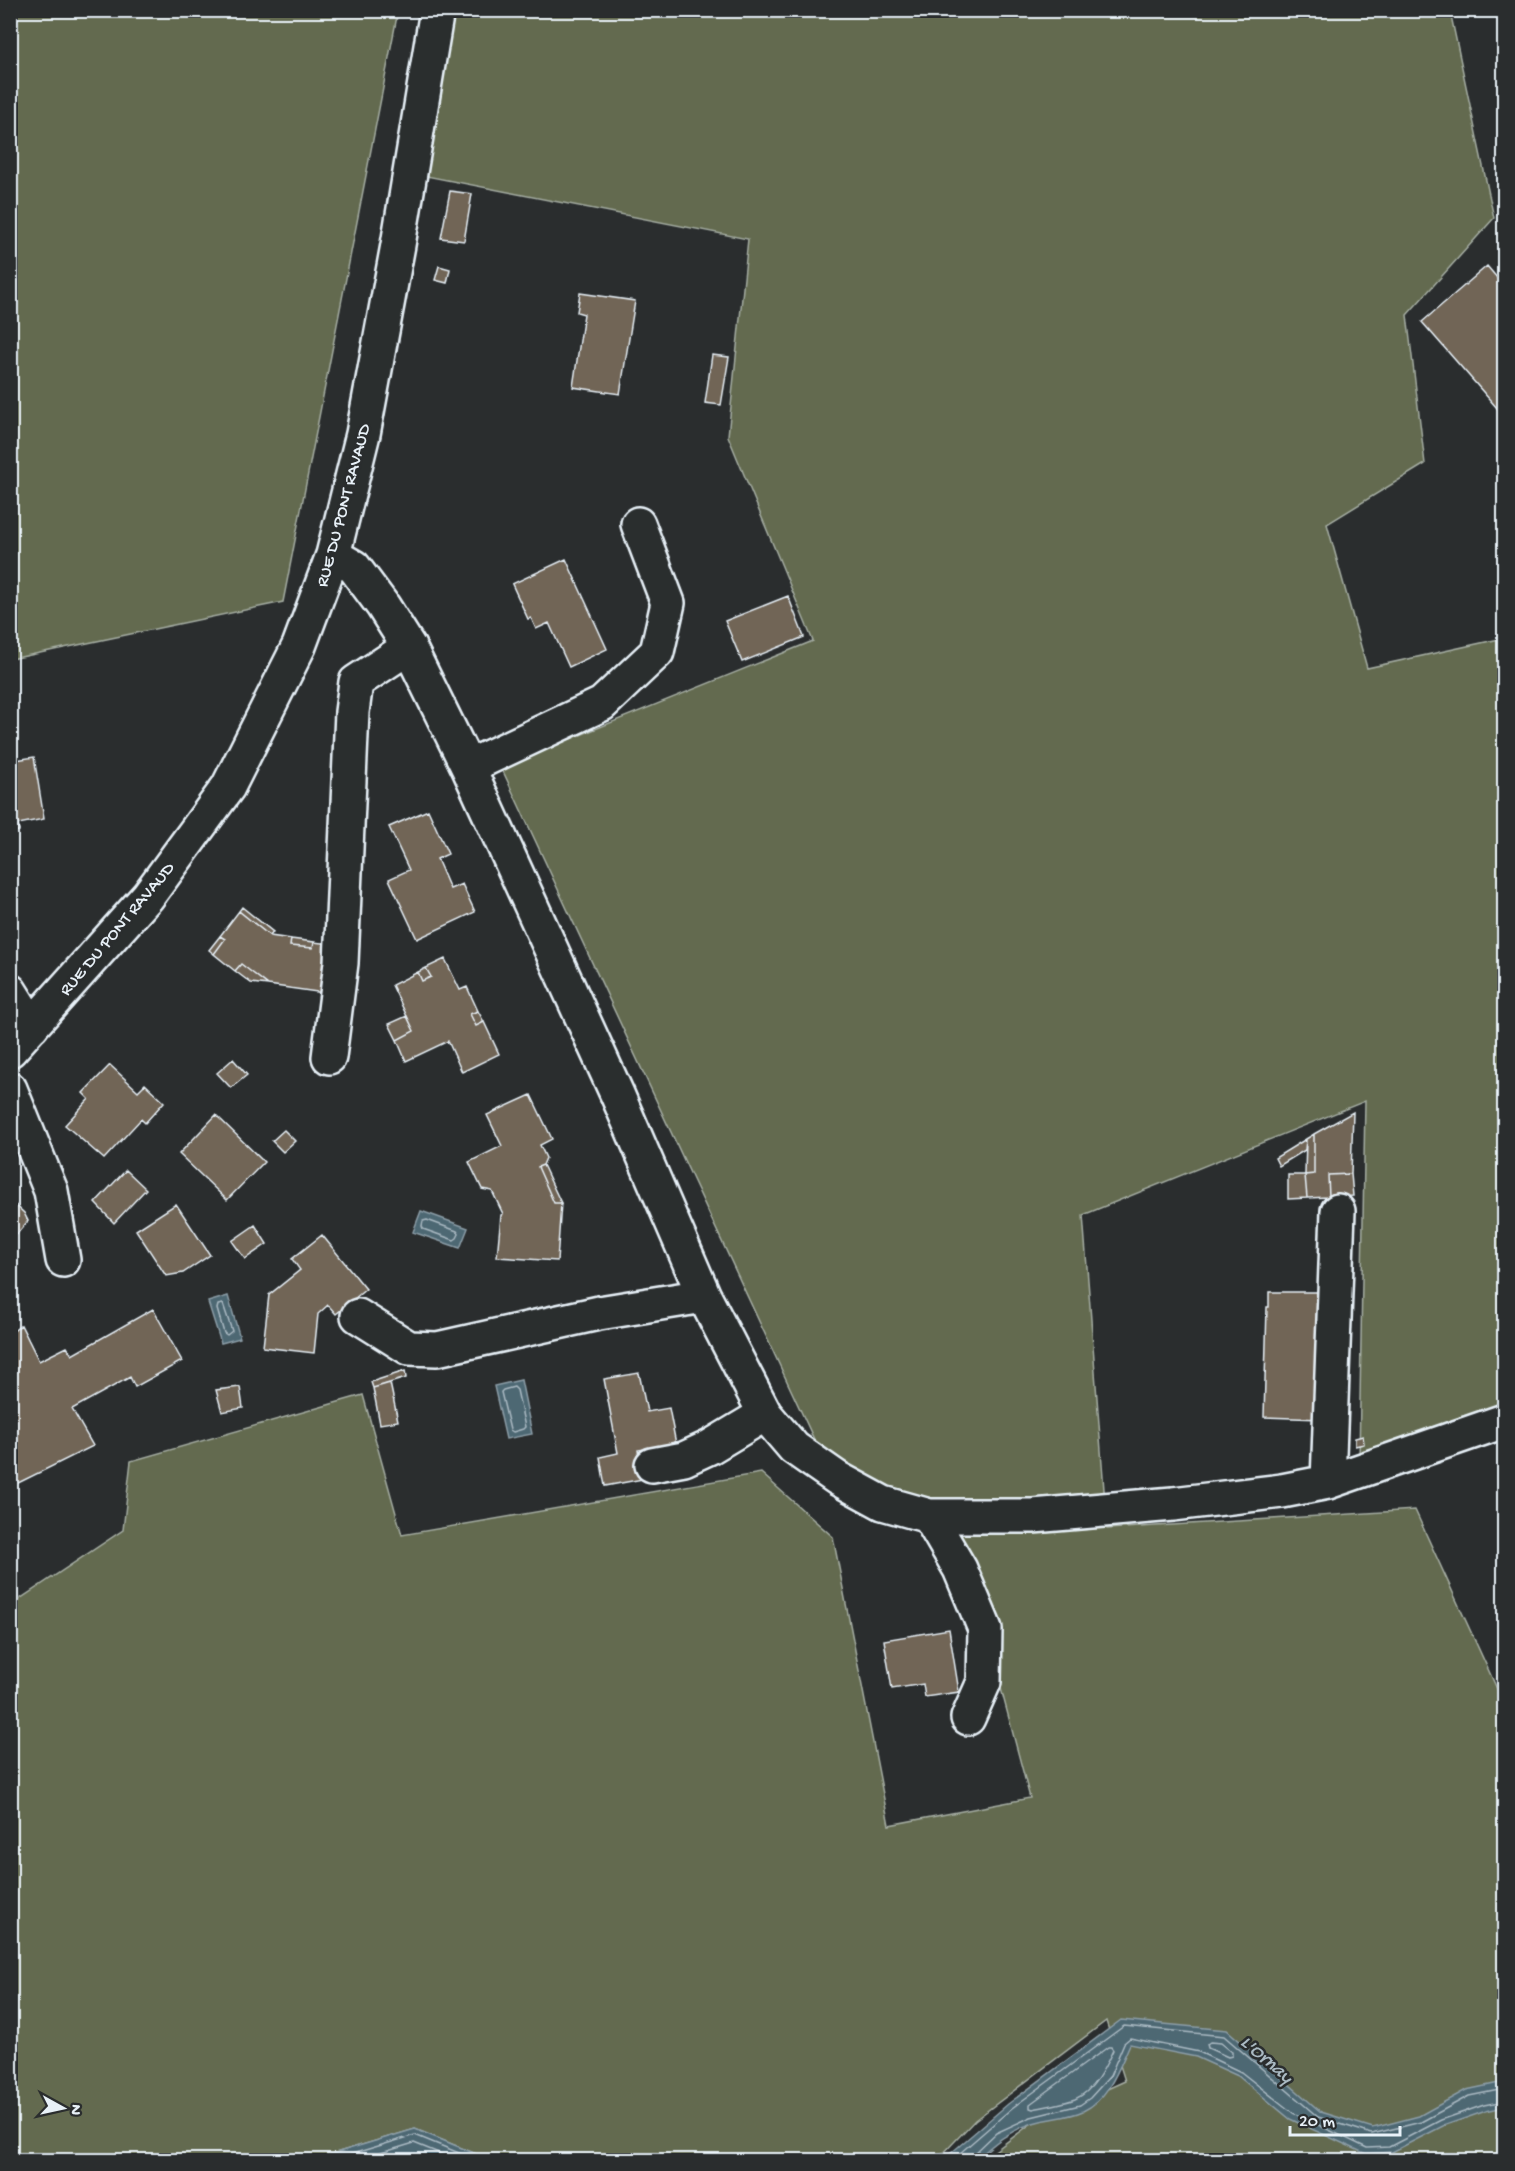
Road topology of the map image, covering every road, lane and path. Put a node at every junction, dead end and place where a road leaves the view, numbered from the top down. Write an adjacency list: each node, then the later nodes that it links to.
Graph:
1 (436, 10): 3 (street, RUE DU PONT RAVAUD)
2 (638, 524): 5 (street)
3 (333, 555): 4 (street); 7 (street, RUE DU PONT RAVAUD)
4 (408, 647): 5 (street); 8 (street)
5 (468, 767): 12 (street)
6 (10, 991): 7 (street)
7 (21, 1038)
8 (329, 1057)
9 (10, 1089): 11 (street)
10 (1338, 1211): 17 (street)
11 (63, 1260)
12 (704, 1296): 13 (street); 14 (street)
13 (358, 1316)
14 (765, 1414): 16 (street); 18 (street)
15 (1504, 1421): 17 (street)
16 (652, 1465)
17 (1328, 1482): 18 (street)
18 (929, 1516): 19 (street)
19 (968, 1718)

